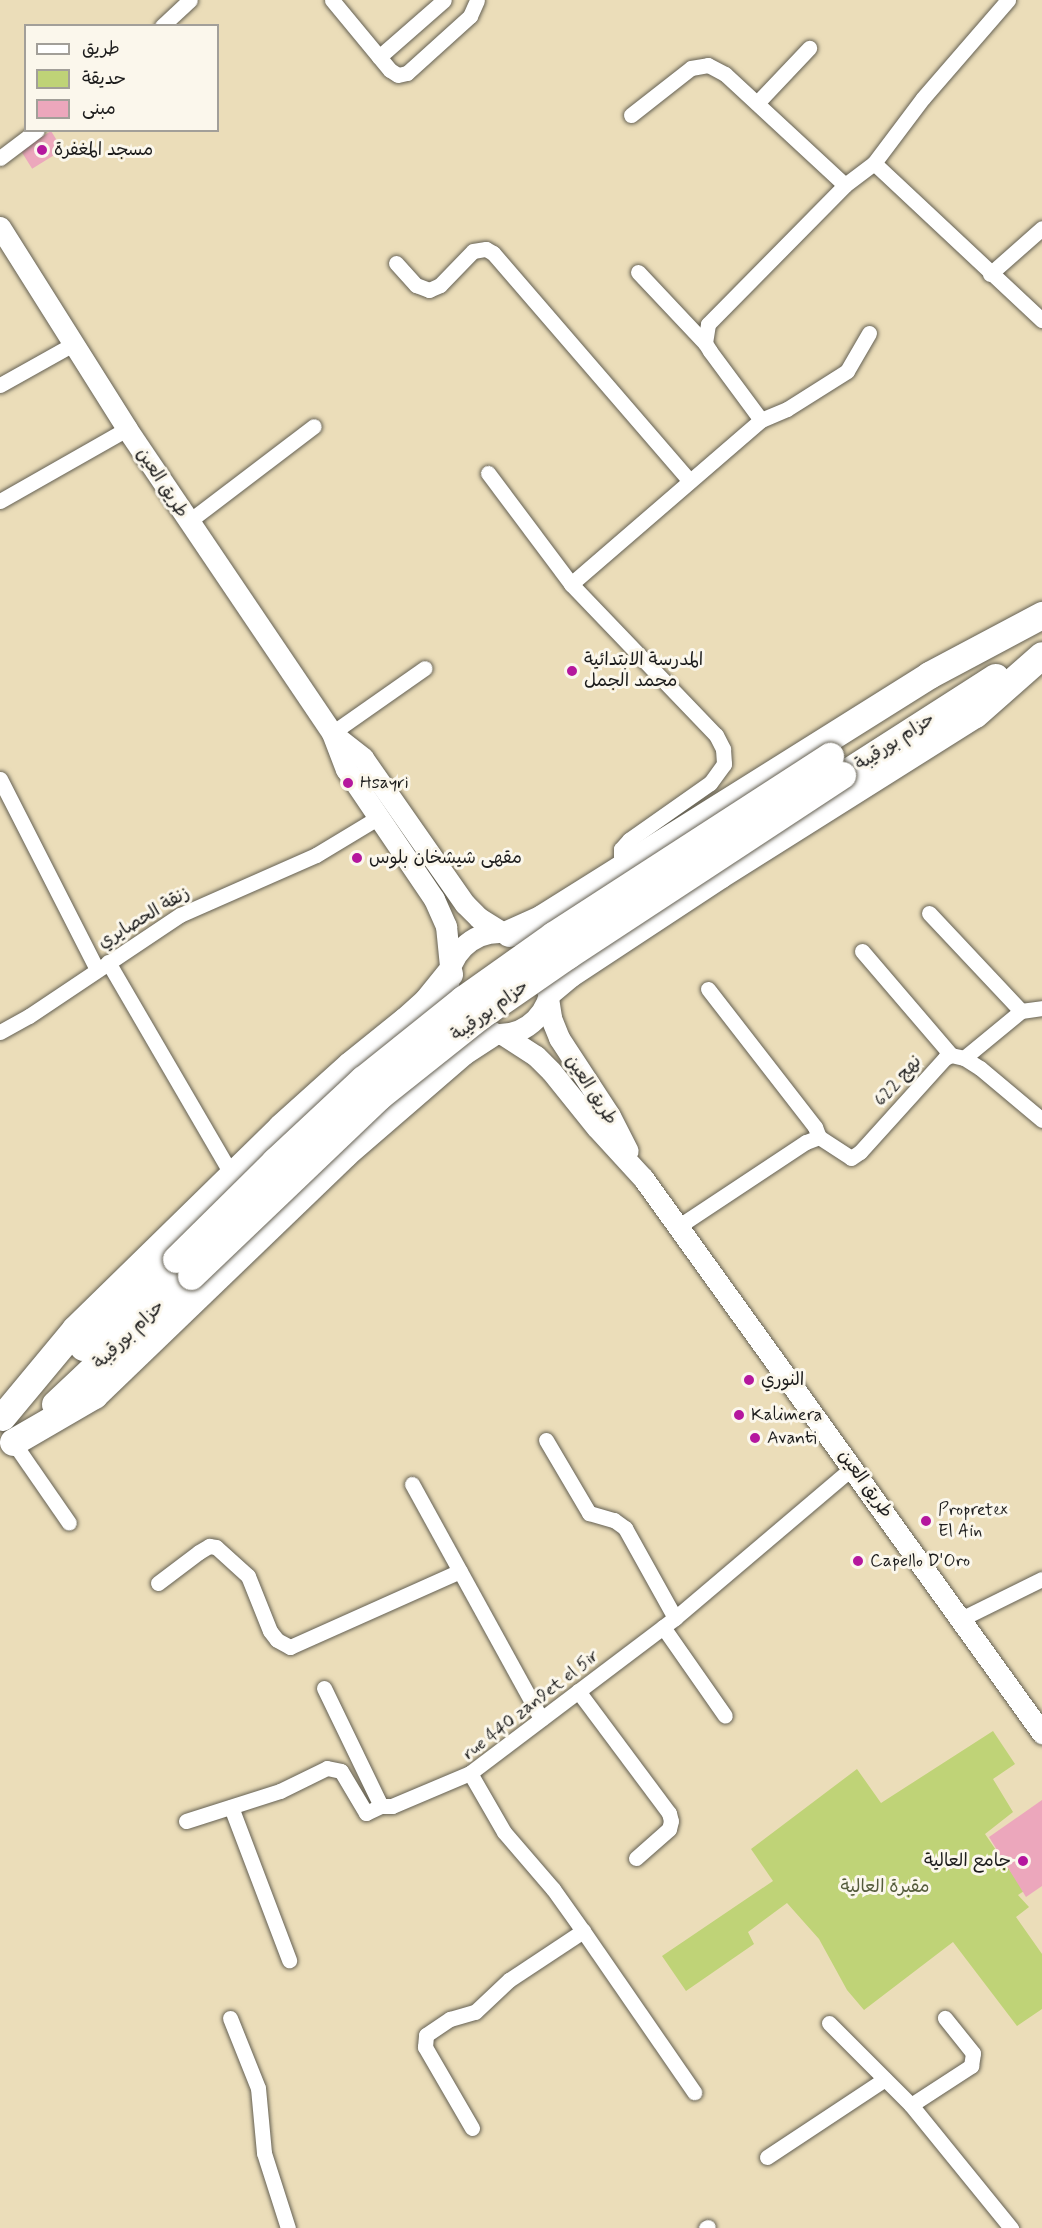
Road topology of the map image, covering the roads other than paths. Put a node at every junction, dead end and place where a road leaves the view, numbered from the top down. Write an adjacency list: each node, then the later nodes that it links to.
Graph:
1 (190, 0): 6 (street)
2 (332, 0): 8 (street)
3 (444, 0): 8 (street)
4 (477, 0): 8 (street)
5 (1008, 0): 13 (street)
6 (164, 24)
7 (809, 48): 9 (street)
8 (379, 57)
9 (757, 103): 10 (street); 14 (street)
10 (631, 115)
11 (34, 132): 12 (street)
12 (0, 158)
13 (874, 163): 14 (street); 19 (street)
14 (846, 185): 23 (street)
15 (0, 227): 22 (main road, طريق العين)
16 (1042, 228): 19 (street)
17 (396, 263): 29 (street)
18 (638, 272): 23 (street)
19 (990, 274): 20 (street)
20 (1042, 320)
21 (869, 333): 25 (street)
22 (75, 343): 24 (street); 27 (main road, طريق العين)
23 (705, 343): 25 (street)
24 (0, 385)
25 (761, 420): 29 (street)
26 (314, 426): 31 (street)
27 (127, 429): 30 (street); 31 (main road, طريق العين)
28 (488, 473): 32 (street)
29 (689, 480): 32 (street)
30 (0, 501)
31 (188, 522): 37 (main road, طريق العين)
32 (571, 584): 41 (street)
33 (1042, 617): 38 (highway, حزام بورقيبة); 41 (highway)
34 (1042, 647): 38 (highway, حزام بورقيبة)
35 (1042, 655): 48 (highway)
36 (425, 668): 37 (street)
37 (332, 734): 40 (main road, طريق العين); 43 (main road, طريق العين)
38 (836, 766): 59 (highway, حزام بورقيبة, bridge)
39 (0, 779): 45 (street)
40 (379, 817): 45 (street, زنقة الحصايري); 46 (main road, طريق العين)
41 (625, 865): 43 (highway)
42 (929, 913): 50 (street)
43 (505, 933): 46 (main road); 48 (main road)
44 (862, 951): 53 (street)
45 (103, 965): 51 (street, زنقة الحصايري); 56 (street)
46 (450, 970): 52 (main road); 56 (highway)
47 (708, 989): 55 (street, نهج 622)
48 (549, 994): 52 (main road); 57 (main road, طريق العين)
49 (1042, 1008): 50 (street)
50 (1021, 1011): 53 (street, نهج 622)
51 (0, 1032)
52 (496, 1034): 57 (main road, طريق العين); 59 (highway)
53 (957, 1056): 54 (street); 55 (street, نهج 622)
54 (1042, 1120)
55 (819, 1137): 58 (street)
56 (232, 1174): 59 (highway)
57 (643, 1178): 58 (main road, طريق العين)
58 (679, 1226): 61 (main road, طريق العين)
59 (3, 1429): 63 (street)
60 (546, 1440): 68 (street)
61 (853, 1467): 67 (main road, طريق العين); 68 (street, rue 440 zan9et el 5ir)
62 (412, 1484): 64 (street)
63 (69, 1523)
64 (460, 1571): 66 (street); 72 (street)
65 (1042, 1579): 67 (street)
66 (158, 1583)
67 (961, 1619): 73 (main road, طريق العين)
68 (669, 1623): 70 (street, rue 440 zan9et el 5ir); 71 (street)
69 (324, 1688): 75 (street)
70 (578, 1691): 72 (street, rue 440 zan9et el 5ir); 78 (street)
71 (725, 1716)
72 (541, 1719): 74 (street, rue 440 zan9et el 5ir)
73 (1042, 1733)
74 (470, 1773): 75 (street); 79 (street, rue 440 zan9et el 5ir)
75 (381, 1806): 76 (street)
76 (231, 1807): 77 (street); 80 (street)
77 (186, 1821)
78 (636, 1858)
79 (584, 1931): 85 (street, rue 440 zan9et el 5ir); 87 (street)
80 (289, 1960)
81 (230, 2018): 89 (street)
82 (945, 2018): 86 (street)
83 (829, 2023): 84 (street)
84 (885, 2079): 86 (street); 88 (street)
85 (693, 2092)
86 (911, 2105): 90 (street)
87 (472, 2128)
88 (767, 2157)
89 (288, 2228)
90 (1011, 2228)

